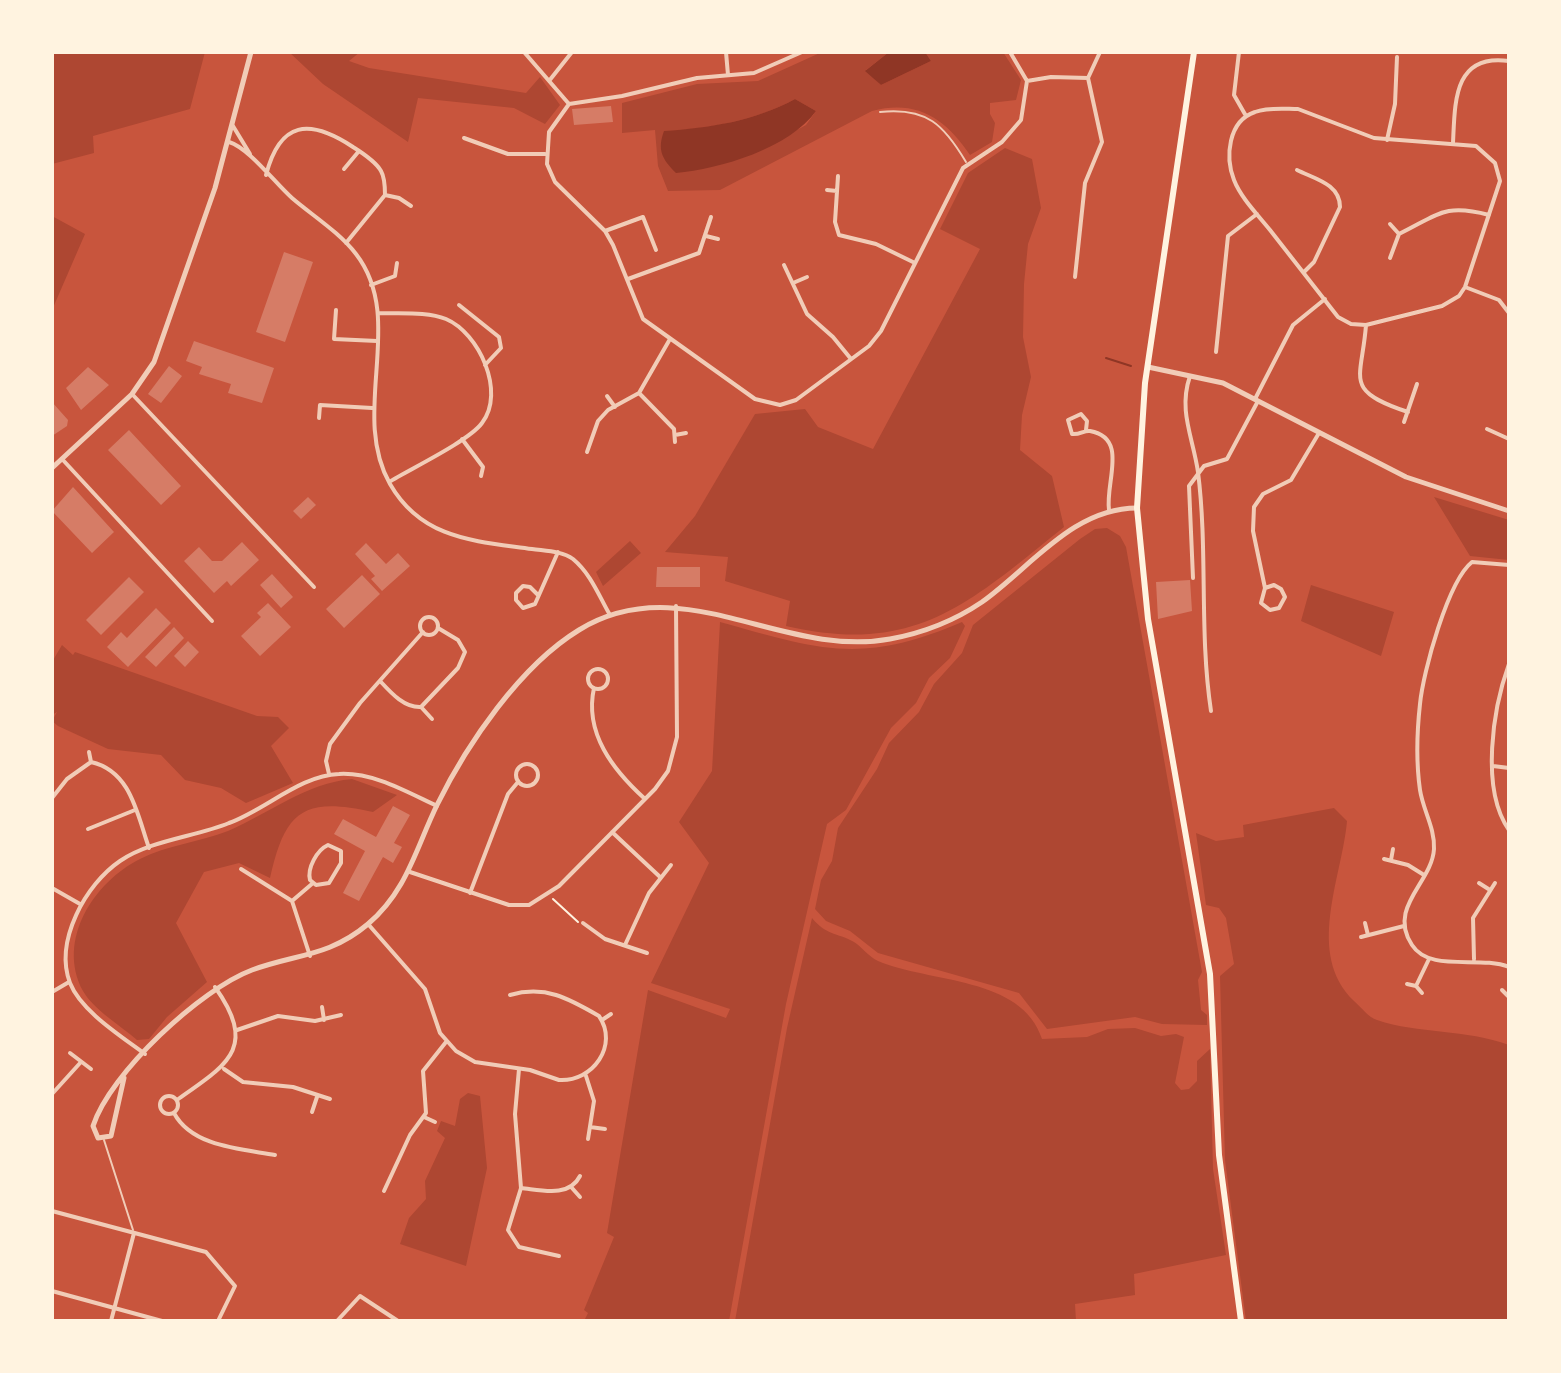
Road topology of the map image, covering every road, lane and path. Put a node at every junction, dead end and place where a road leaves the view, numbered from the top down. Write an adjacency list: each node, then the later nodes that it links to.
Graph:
1 (251, 52): 21 (street)
2 (491, 52): 3 (street)
3 (499, 52)
4 (524, 52): 16 (street)
5 (572, 52): 16 (street)
6 (726, 52): 14 (street)
7 (802, 52): 14 (street)
8 (1010, 52): 17 (street)
9 (1100, 52): 15 (street)
10 (1194, 52): 70 (main road)
11 (1239, 52): 20 (street)
12 (1397, 57): 23 (street)
13 (1509, 61): 25 (street)
14 (728, 75): 18 (street)
15 (1088, 78): 17 (street); 54 (street)
16 (549, 81): 18 (street)
17 (1027, 81): 29 (street)
18 (569, 104): 27 (street)
19 (880, 112): 29 (lane)
20 (1246, 116): 23 (street); 38 (street)
21 (233, 126): 24 (street); 28 (street)
22 (464, 138): 27 (street)
23 (1387, 140): 25 (street)
24 (229, 142): 28 (street); 74 (street)
25 (1453, 143): 39 (street)
26 (359, 151): 30 (street); 32 (street); 36 (street)
27 (545, 154): 42 (street)
28 (252, 158): 32 (street)
29 (967, 163): 50 (street)
30 (344, 169)
31 (1297, 170): 52 (street)
32 (266, 175): 46 (street)
33 (838, 176): 35 (street)
34 (827, 190): 35 (street)
35 (837, 191): 50 (street)
36 (385, 195): 37 (street); 46 (street)
37 (411, 206)
38 (1257, 214): 52 (street); 67 (street)
39 (1489, 215): 43 (street); 58 (street)
40 (711, 217): 44 (street)
41 (1390, 224): 43 (street)
42 (605, 231): 47 (street); 55 (street)
43 (1399, 234): 48 (street)
44 (706, 236): 45 (street); 55 (street)
45 (718, 239)
46 (346, 243): 57 (street)
47 (656, 250)
48 (1390, 258)
49 (397, 263): 57 (street)
50 (915, 263): 68 (street)
51 (784, 265): 56 (street)
52 (1304, 272): 59 (street)
53 (807, 277): 56 (street)
54 (1075, 277)
55 (628, 279): 65 (street)
56 (793, 283): 68 (street)
57 (371, 285): 62 (street)
58 (1465, 287): 63 (street); 64 (street)
59 (1325, 299): 64 (street); 76 (street)
60 (459, 305): 69 (street)
61 (336, 310): 66 (street)
62 (378, 313): 66 (street); 69 (street)
63 (1509, 313)
64 (1366, 325): 79 (street)
65 (670, 339): 68 (street); 73 (street)
66 (377, 341): 78 (street)
67 (1216, 352)
68 (851, 359)
69 (485, 365): 87 (street)
70 (1148, 367): 71 (street); 96 (main road)
71 (1190, 374): 76 (street); 93 (street)
72 (1417, 384): 79 (street)
73 (639, 393): 77 (street); 86 (street)
74 (132, 394): 91 (street); 102 (street)
75 (607, 396): 77 (street)
76 (1256, 400): 85 (street); 93 (street)
77 (615, 407): 90 (street)
78 (372, 408): 80 (street); 95 (street)
79 (1408, 412): 81 (street)
80 (319, 418)
81 (1404, 422)
82 (1487, 429): 88 (street)
83 (1086, 430): 83 (street); 97 (street)
84 (686, 433): 86 (street)
85 (1319, 433): 98 (street); 103 (street)
86 (675, 435): 89 (street)
87 (462, 439): 94 (street); 95 (street)
88 (1509, 439)
89 (675, 442)
90 (587, 452)
91 (62, 459): 92 (street); 107 (street)
92 (52, 468)
93 (1198, 471): 101 (street); 116 (street)
94 (481, 476)
95 (389, 482): 99 (street)
96 (1137, 508): 97 (street); 216 (main road)
97 (1109, 510): 105 (street)
98 (1509, 511)
99 (558, 552): 104 (street); 106 (street)
100 (1509, 565): 138 (street)
101 (1193, 578)
102 (314, 587)
103 (1265, 588): 103 (street)
104 (537, 594): 104 (street)
105 (676, 606): 106 (street); 125 (street)
106 (610, 615): 126 (street)
107 (212, 621)
108 (438, 628): 109 (street); 109 (street); 115 (street)
109 (423, 632): 111 (street)
110 (1509, 664): 112 (street)
111 (381, 682): 115 (street); 122 (street)
112 (1502, 685): 113 (street); 120 (street)
113 (1509, 686)
114 (594, 688): 114 (street); 125 (street)
115 (421, 707): 117 (street)
116 (1211, 711)
117 (432, 719)
118 (89, 752): 119 (street)
119 (91, 762): 124 (street); 127 (street)
120 (1493, 766): 121 (street); 129 (street)
121 (1509, 768)
122 (329, 774): 126 (street); 131 (street)
123 (518, 782): 123 (street); 145 (street)
124 (52, 798)
125 (645, 799): 130 (street)
126 (437, 806): 137 (street)
127 (135, 810): 128 (street); 131 (street)
128 (88, 829)
129 (1509, 830)
130 (612, 832): 139 (street); 146 (street)
131 (149, 848): 148 (street)
132 (1393, 849): 134 (street)
133 (1384, 859): 134 (street)
134 (1391, 860): 138 (street)
135 (671, 865): 139 (street)
136 (241, 869): 147 (street)
137 (410, 872): 145 (street); 151 (street)
138 (1424, 875): 152 (street)
139 (659, 876): 157 (street)
140 (313, 883): 140 (street); 147 (street)
141 (1479, 883): 144 (street)
142 (1495, 883): 144 (street)
143 (52, 888): 148 (street)
144 (1490, 890): 161 (street)
145 (470, 893): 146 (street)
146 (550, 895): 149 (path)
147 (292, 901): 159 (street)
148 (80, 904): 163 (street)
149 (583, 923): 153 (street)
150 (1365, 923): 154 (street)
151 (368, 924): 159 (street); 179 (street)
152 (1404, 926): 154 (street); 160 (street)
153 (590, 930): 155 (street); 157 (street)
154 (1368, 935): 156 (street)
155 (586, 936)
156 (1361, 937)
157 (625, 945): 158 (street)
158 (647, 953)
159 (310, 956): 166 (street)
160 (1429, 959): 161 (street); 165 (street)
161 (1474, 959): 162 (street)
162 (1509, 967)
163 (69, 982): 168 (street); 181 (street)
164 (1407, 984): 165 (street)
165 (1416, 986): 169 (street)
166 (215, 987): 178 (street); 181 (street)
167 (1502, 990): 171 (street)
168 (52, 992)
169 (1422, 993)
170 (510, 995): 177 (street)
171 (1509, 998): 172 (street)
172 (1503, 1005)
173 (322, 1007): 176 (street)
174 (611, 1014): 177 (street)
175 (341, 1015): 176 (street)
176 (324, 1020): 178 (street)
177 (602, 1020): 186 (street)
178 (237, 1030): 183 (street)
179 (446, 1042): 185 (street); 194 (street)
180 (70, 1053): 182 (street)
181 (145, 1054): 187 (street)
182 (81, 1062): 184 (street); 188 (street)
183 (223, 1068): 189 (street); 191 (street)
184 (91, 1069)
185 (519, 1069): 186 (street); 202 (street)
186 (586, 1076): 196 (street)
187 (124, 1078): 198 (street); 198 (street)
188 (52, 1094)
189 (317, 1097): 190 (street); 192 (street)
190 (330, 1099)
191 (177, 1100): 193 (street); 193 (street)
192 (312, 1112)
193 (174, 1113): 200 (street)
194 (424, 1117): 195 (street); 204 (street)
195 (435, 1122)
196 (590, 1127): 197 (street); 199 (street)
197 (605, 1129)
198 (104, 1139): 207 (lane)
199 (588, 1139)
200 (275, 1155)
201 (580, 1176): 203 (street)
202 (521, 1188): 203 (street); 208 (street)
203 (572, 1188): 205 (street)
204 (384, 1191)
205 (580, 1197)
206 (52, 1211): 207 (street)
207 (134, 1233): 210 (street); 213 (street)
208 (559, 1256)
209 (52, 1291): 210 (street)
210 (114, 1308): 211 (street); 212 (street)
211 (111, 1321)
212 (162, 1321)
213 (218, 1321)
214 (337, 1321): 215 (street)
215 (398, 1321)
216 (1241, 1321)

